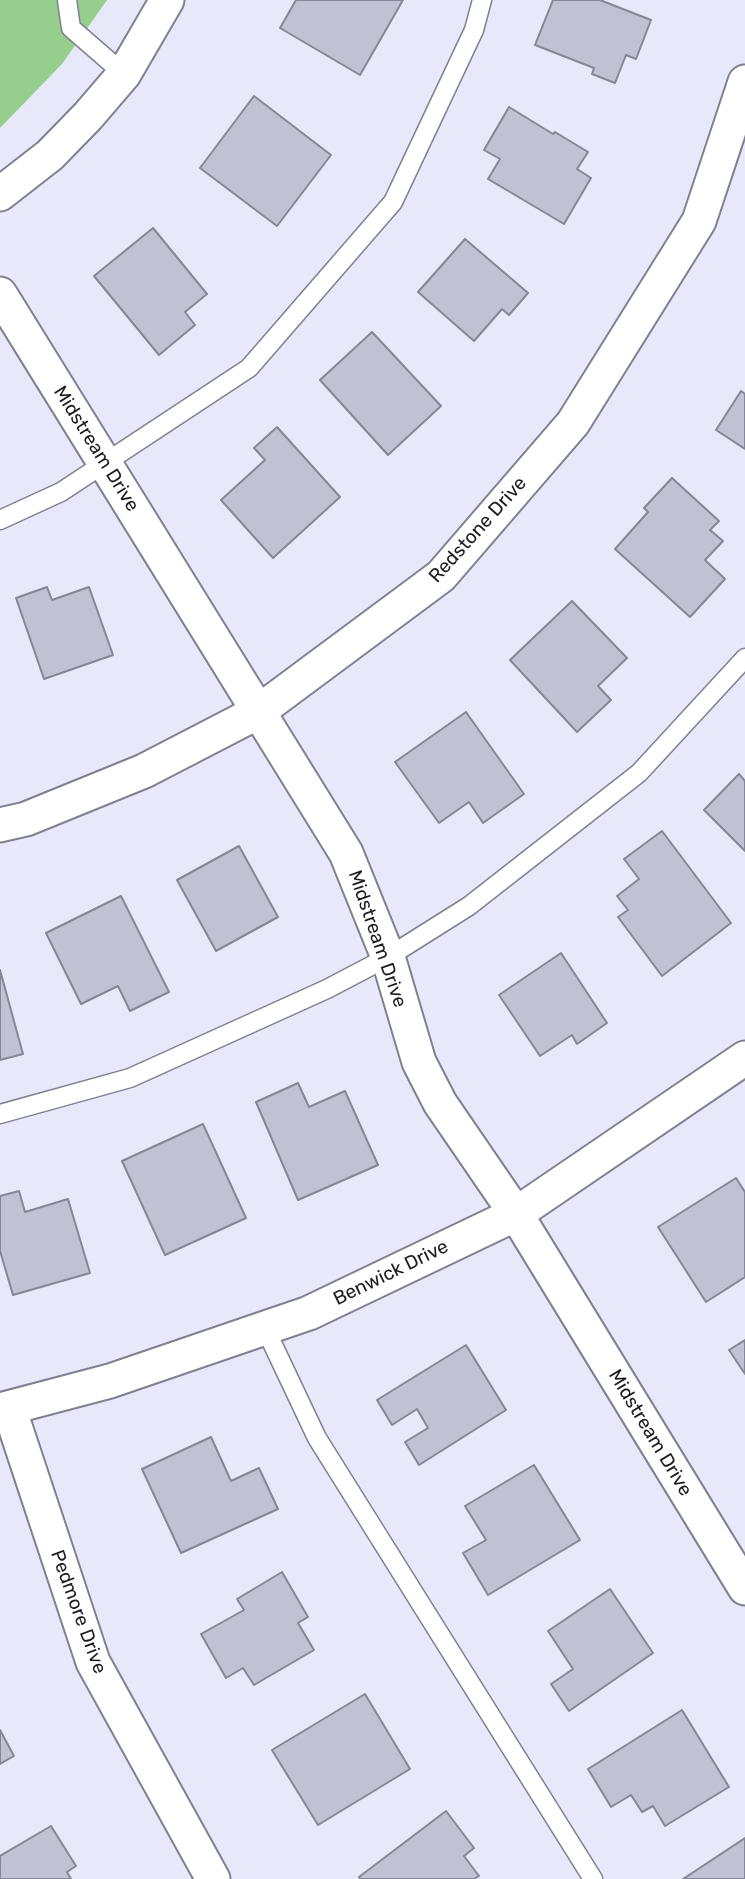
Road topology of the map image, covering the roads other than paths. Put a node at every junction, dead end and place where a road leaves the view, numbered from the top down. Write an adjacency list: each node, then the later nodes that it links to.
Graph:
1 (67, 0): 4 (lane)
2 (167, 0): 4 (street)
3 (482, 0): 8 (lane)
4 (124, 74): 6 (street)
5 (745, 82): 11 (street, Redstone Drive)
6 (0, 194)
7 (0, 294): 8 (street, Midstream Drive)
8 (104, 463): 9 (lane); 11 (street, Midstream Drive)
9 (0, 520)
10 (745, 659): 13 (lane)
11 (258, 712): 12 (street, Redstone Drive); 13 (street, Midstream Drive)
12 (0, 825)
13 (388, 957): 15 (lane); 16 (street, Midstream Drive)
14 (745, 1058): 16 (street, Benwick Drive)
15 (0, 1114)
16 (516, 1214): 17 (street, Benwick Drive); 19 (street, Midstream Drive)
17 (265, 1328): 18 (street, Benwick Drive); 21 (lane)
18 (4, 1409): 20 (street, Pedmore Drive)
19 (745, 1588)
20 (213, 1879)
21 (593, 1879)

